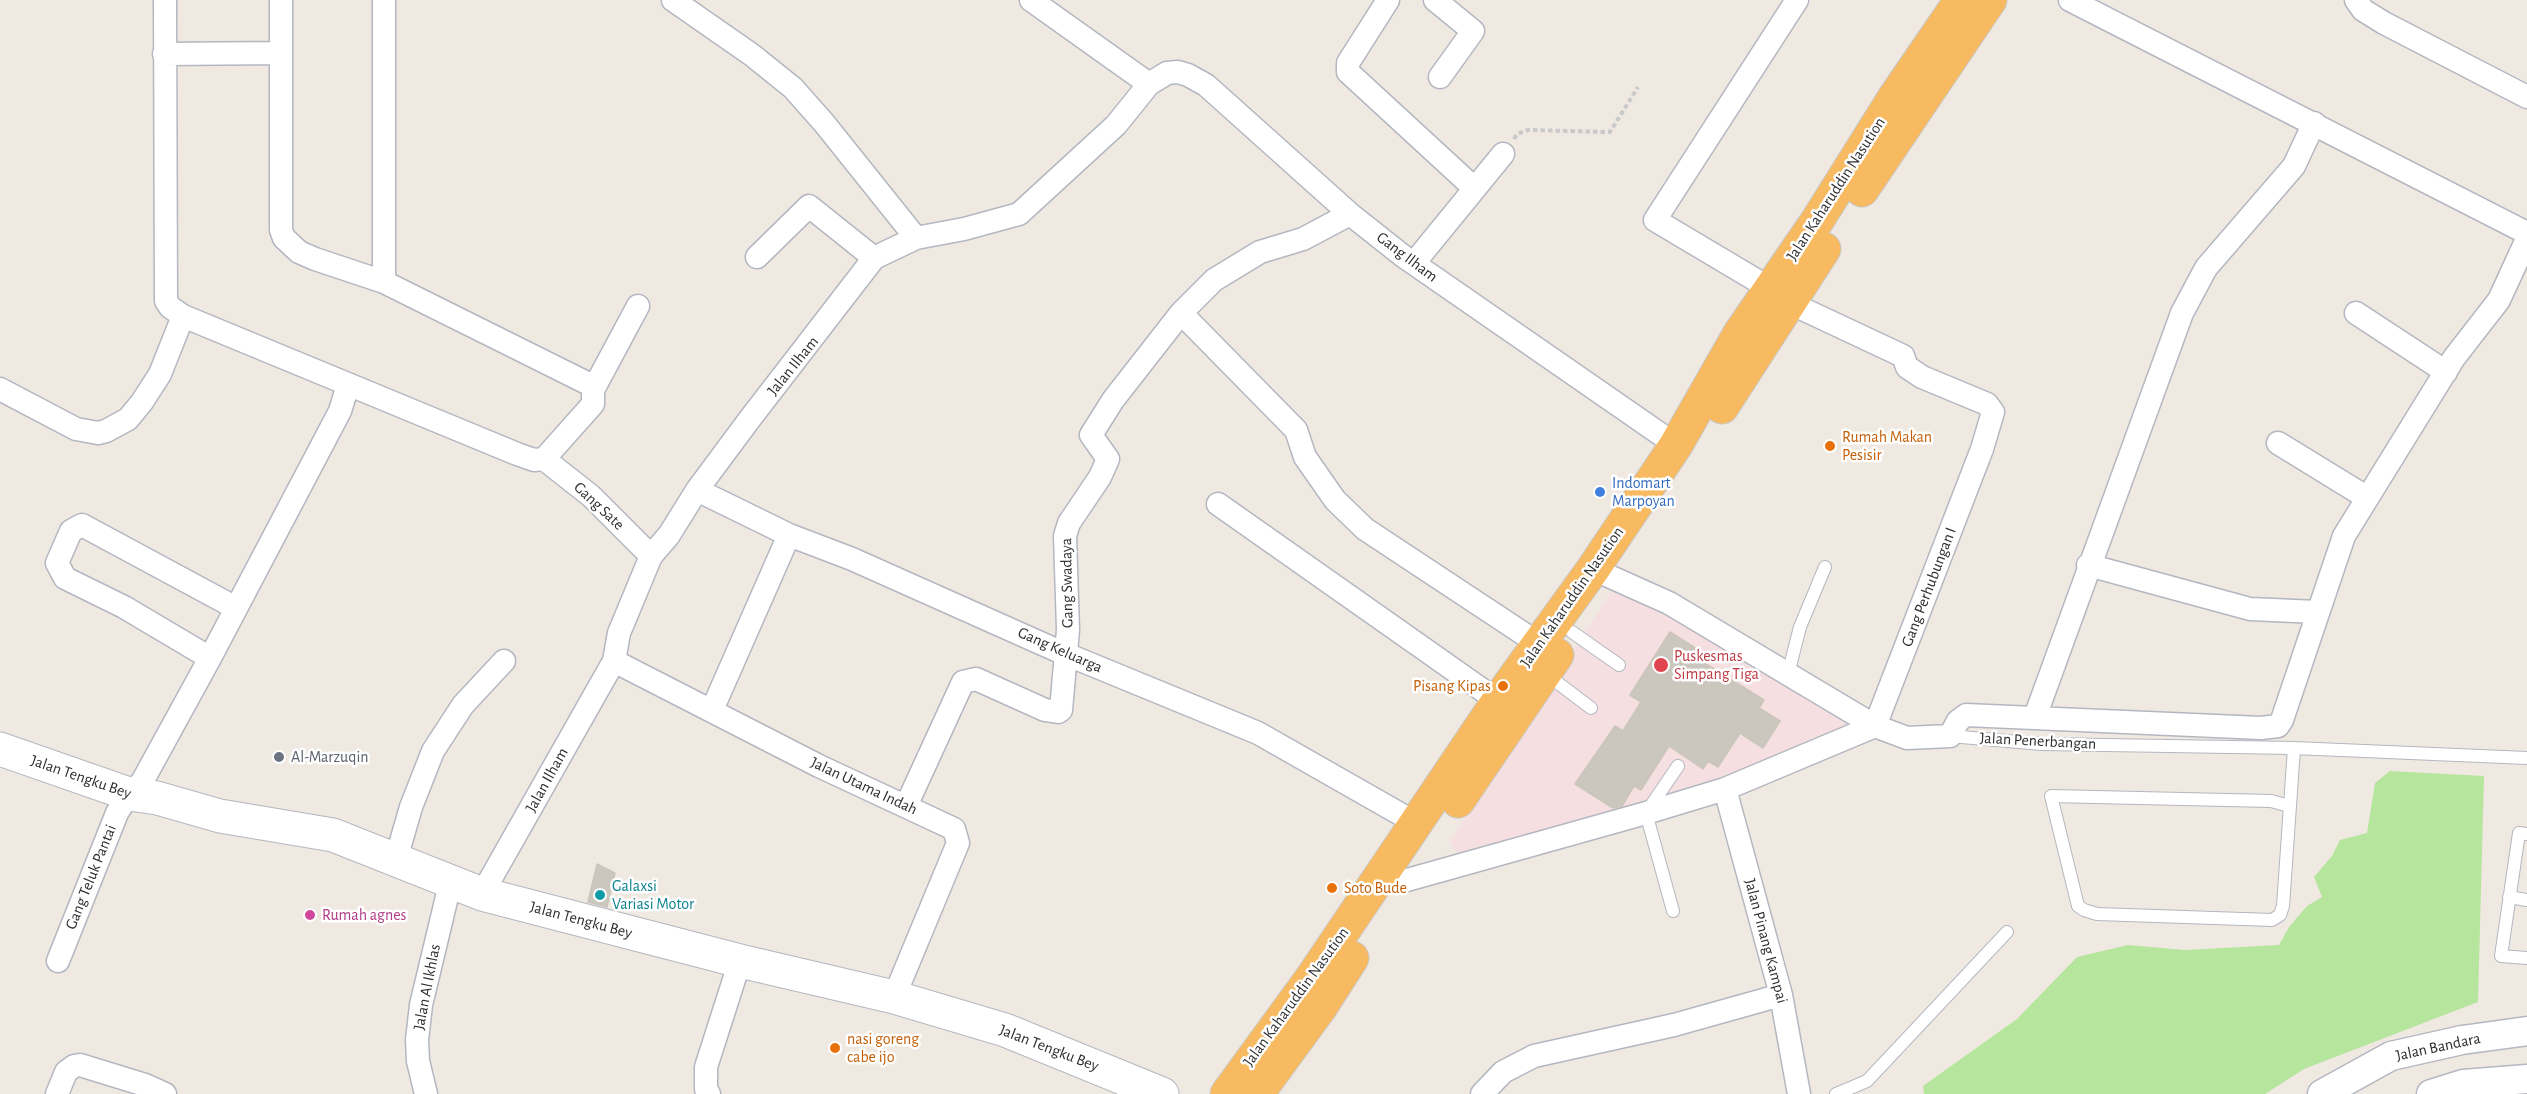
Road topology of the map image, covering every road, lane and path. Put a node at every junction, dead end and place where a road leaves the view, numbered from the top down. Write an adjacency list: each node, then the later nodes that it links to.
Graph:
1 (165, 0): 14 (street)
2 (281, 0): 13 (street)
3 (384, 0): 29 (street)
4 (673, 0): 24 (street)
5 (1031, 0): 16 (street)
6 (1388, 0): 21 (street)
7 (1435, 0): 15 (street)
8 (1797, 0): 30 (street)
9 (1961, 0): 30 (highway, Jalan Kaharuddin Nasution)
10 (1990, 0): 30 (highway, Jalan Kaharuddin Nasution)
11 (2070, 0): 19 (street)
12 (2356, 0): 18 (street)
13 (281, 53): 14 (street); 29 (street)
14 (164, 54): 34 (street)
15 (1440, 77)
16 (1149, 84): 22 (street, Gang Ilham); 24 (street, Jalan Ilham)
17 (1638, 87): 20 (path)
18 (2527, 97)
19 (2314, 123): 23 (street); 47 (street)
20 (1503, 154): 21 (street)
21 (1474, 188): 28 (street)
22 (1350, 214): 28 (street, Gang Ilham); 32 (street, Gang Swadaya)
23 (2527, 233)
24 (916, 238): 27 (street, Jalan Ilham)
25 (2527, 239): 35 (street)
26 (758, 257): 27 (street)
27 (874, 258): 42 (street, Jalan Ilham)
28 (1414, 263): 40 (street, Gang Ilham)
29 (384, 282): 38 (street)
30 (1780, 296): 40 (highway, Jalan Kaharuddin Nasution); 49 (highway, Jalan Kaharuddin Nasution); 64 (street, Gang Perhubungan I)
31 (638, 306): 38 (street)
32 (1181, 313): 53 (street, Gang Swadaya); 55 (street)
33 (2356, 313): 35 (street)
34 (183, 316): 36 (street); 37 (street)
35 (2446, 372): 43 (street)
36 (348, 385): 41 (street); 50 (street, Gang Teluk Pantai)
37 (0, 389)
38 (593, 390): 41 (street)
39 (2278, 443): 43 (street)
40 (1676, 445): 49 (highway, Jalan Kaharuddin Nasution)
41 (544, 459): 46 (street, Gang Sate)
42 (697, 490): 45 (street, Gang Keluarga); 46 (street, Jalan Ilham)
43 (2366, 497): 51 (street)
44 (1218, 504): 60 (street)
45 (789, 536): 53 (street, Gang Keluarga); 62 (street)
46 (651, 556): 57 (street, Jalan Ilham)
47 (2088, 565): 51 (street); 63 (street)
48 (1825, 567): 59 (lane)
49 (1600, 573): 52 (highway, Jalan Kaharuddin Nasution); 55 (highway, Jalan Kaharuddin Nasution); 59 (street, Jalan Penerbangan)
50 (236, 608): 54 (street, Gang Teluk Pantai); 54 (street)
51 (2316, 612): 63 (street)
52 (1572, 632): 55 (highway, Jalan Kaharuddin Nasution); 58 (lane)
53 (1067, 654): 72 (street, Gang Swadaya); 75 (street, Gang Keluarga)
54 (210, 658): 71 (street, Gang Teluk Pantai)
55 (1542, 659): 60 (highway, Jalan Kaharuddin Nasution); 61 (lane); 78 (highway, Jalan Kaharuddin Nasution)
56 (504, 661): 77 (street)
57 (614, 661): 62 (street, Jalan Utama Indah); 80 (street, Jalan Ilham)
58 (1619, 665)
59 (1788, 674): 64 (street, Jalan Penerbangan)
60 (1498, 701): 75 (highway, Jalan Kaharuddin Nasution)
61 (1591, 708)
62 (712, 710): 72 (street, Jalan Utama Indah)
63 (2035, 717): 65 (street)
64 (1875, 726): 65 (street, Jalan Penerbangan); 70 (street)
65 (1950, 736): 66 (lane, Jalan Penerbangan)
66 (2294, 748): 68 (lane, Jalan Penerbangan); 73 (lane)
67 (0, 749): 71 (main road, Jalan Tengku Bey)
68 (2527, 758)
69 (1678, 765): 74 (lane)
70 (1725, 789): 74 (street); 88 (street, Jalan Pinang Kampai)
71 (129, 794): 77 (main road, Jalan Tengku Bey); 86 (street, Gang Teluk Pantai)
72 (906, 806): 89 (street, Jalan Utama Indah)
73 (2289, 806): 73 (lane)
74 (1646, 813): 78 (street); 83 (lane)
75 (1416, 823): 78 (highway, Jalan Kaharuddin Nasution)
76 (2527, 834): 81 (lane)
77 (396, 859): 79 (main road, Jalan Tengku Bey)
78 (1392, 878): 97 (highway, Jalan Kaharuddin Nasution); 98 (highway, Jalan Kaharuddin Nasution)
79 (451, 880): 80 (main road, Jalan Tengku Bey); 94 (street, Jalan Al Ikhlas)
80 (482, 894): 87 (main road, Jalan Tengku Bey)
81 (2509, 897): 82 (lane); 85 (lane)
82 (2527, 900)
83 (1673, 910)
84 (2007, 932): 101 (lane)
85 (2527, 958)
86 (58, 961)
87 (740, 961): 89 (main road, Jalan Tengku Bey); 95 (street)
88 (1781, 995): 99 (street); 100 (street, Jalan Pinang Kampai)
89 (894, 997): 96 (main road, Jalan Tengku Bey)
90 (2527, 1031): 102 (street, Jalan Bandara)
91 (2527, 1079): 103 (street)
92 (57, 1094): 93 (street)
93 (165, 1094)
94 (426, 1094)
95 (709, 1094)
96 (1162, 1094)
97 (1227, 1094)
98 (1257, 1094)
99 (1482, 1094)
100 (1799, 1094)
101 (1836, 1094)
102 (2322, 1094)
103 (2431, 1094)

